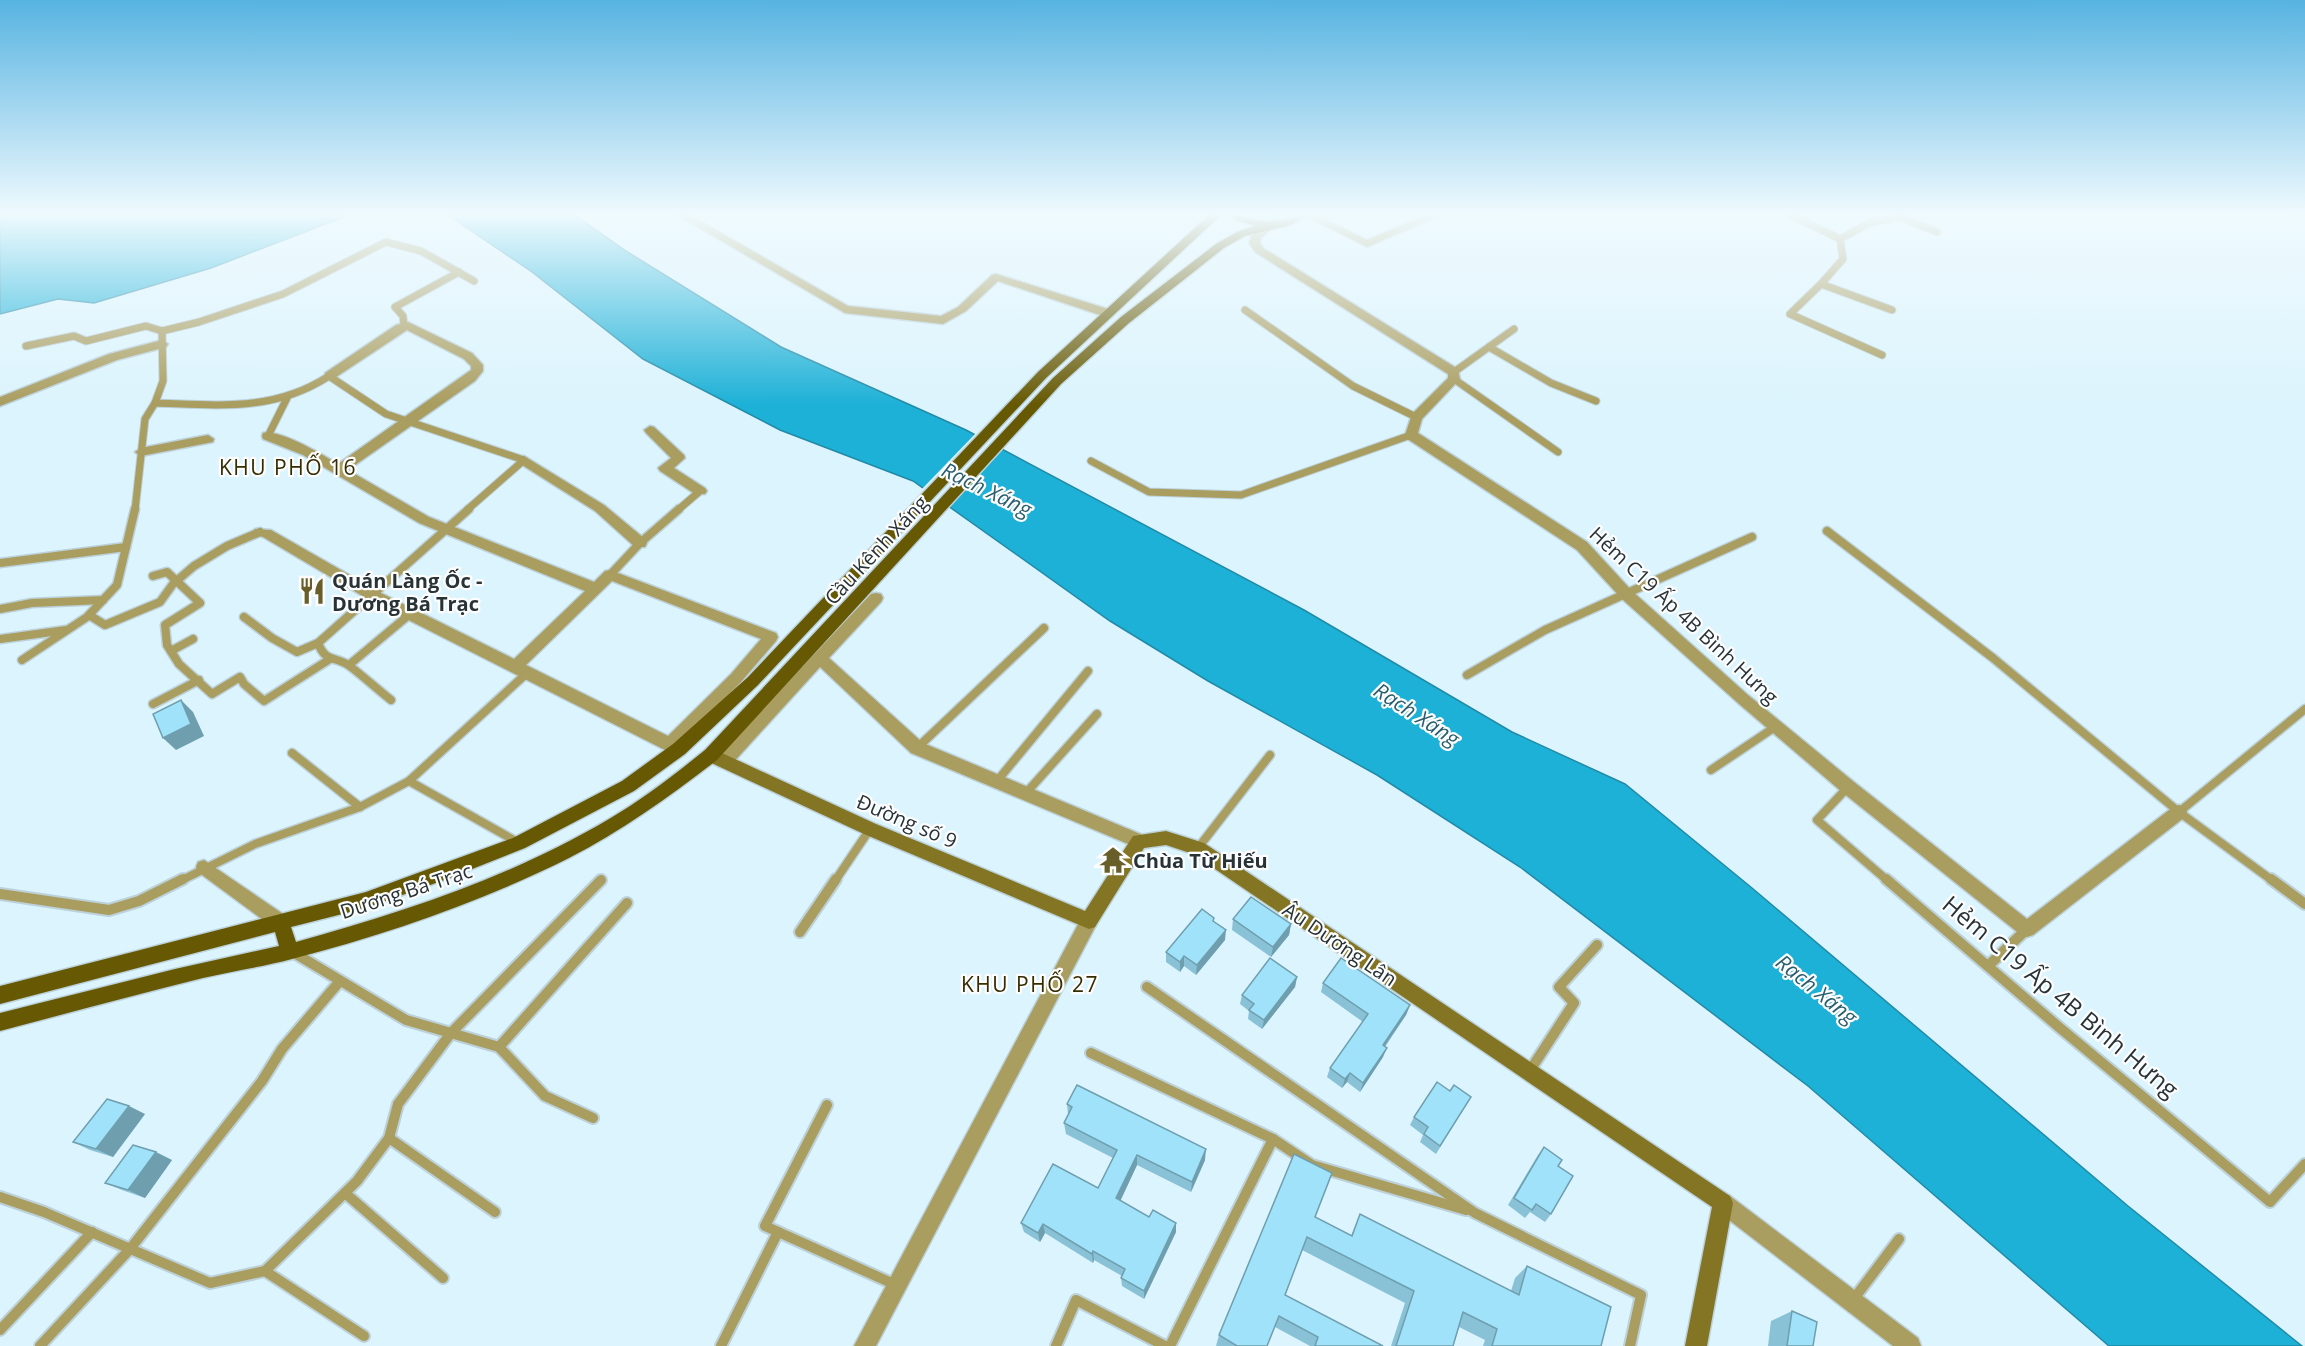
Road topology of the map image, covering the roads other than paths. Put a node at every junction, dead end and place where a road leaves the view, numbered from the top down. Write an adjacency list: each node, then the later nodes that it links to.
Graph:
1 (315, 278): 18 (lane)
2 (448, 278): 16 (lane)
3 (469, 278): 11 (lane)
4 (791, 278): 5 (street)
5 (995, 278)
6 (999, 278): 15 (street)
7 (1146, 278): 15 (main road, Cầu Kênh Xáng)
8 (1179, 278): 75 (main road, Cầu Kênh Xáng)
9 (1302, 278): 23 (street)
10 (1826, 278): 12 (lane)
11 (474, 281)
12 (1821, 284): 14 (lane); 22 (lane)
13 (1245, 310): 29 (lane)
14 (1892, 310)
15 (1107, 313): 74 (main road, Cầu Kênh Xáng)
16 (404, 327): 24 (street); 30 (street)
17 (1514, 329): 21 (lane)
18 (162, 331): 19 (lane); 20 (lane)
19 (162, 344): 26 (street); 28 (lane)
20 (26, 346)
21 (1489, 347): 23 (lane); 27 (lane)
22 (1882, 355)
23 (1454, 375): 29 (street); 36 (lane)
24 (329, 376): 25 (lane); 30 (lane)
25 (287, 398): 28 (lane); 33 (lane)
26 (4, 400)
27 (1596, 401)
28 (155, 403): 35 (lane)
29 (1416, 417): 32 (street)
30 (407, 421): 37 (lane); 39 (street)
31 (650, 430): 40 (street)
32 (1411, 435): 38 (lane); 53 (street, Hẻm C19 Ấp 4B Bình Hưng)
33 (268, 436): 39 (street)
34 (208, 439): 35 (street)
35 (141, 452): 46 (lane)
36 (1558, 452)
37 (524, 460): 41 (lane); 45 (street)
38 (1091, 461)
39 (339, 470): 41 (street)
40 (700, 491): 45 (lane)
41 (447, 528): 51 (street); 52 (lane)
42 (1827, 531): 92 (lane)
43 (260, 532): 50 (lane); 52 (street)
44 (1752, 537): 53 (lane)
45 (640, 543): 48 (lane)
46 (126, 547): 47 (lane); 55 (lane)
47 (0, 563)
48 (610, 575): 51 (street); 81 (street)
49 (153, 576): 50 (lane)
50 (176, 581): 58 (lane); 65 (lane)
51 (596, 589): 70 (street)
52 (373, 595): 57 (street); 64 (lane)
53 (1626, 595): 72 (lane); 80 (street, Hẻm C19 Ấp 4B Bình Hưng)
54 (876, 598): 66 (street)
55 (103, 600): 56 (lane); 58 (lane)
56 (0, 609)
57 (410, 614): 69 (lane); 70 (street)
58 (90, 615): 61 (lane)
59 (244, 617): 64 (lane)
60 (1044, 628): 82 (lane)
61 (69, 629): 62 (lane); 68 (lane)
62 (0, 639)
63 (193, 639): 65 (lane)
64 (318, 643): 67 (lane)
65 (171, 651): 73 (lane)
66 (819, 657): 82 (street, Âu Dương Lân); 85 (street)
67 (330, 659): 69 (lane); 73 (lane)
68 (22, 660)
69 (349, 665): 76 (lane)
70 (521, 670): 81 (street); 87 (lane)
71 (1088, 671): 88 (lane)
72 (1467, 675)
73 (199, 680): 77 (lane)
74 (753, 681): 81 (main road, Dương Bá Trạc)
75 (771, 690): 85 (main road, Dương Bá Trạc)
76 (391, 700)
77 (153, 704)
78 (2305, 709): 92 (lane, Hẻm C19 Ấp 4B Bình Hưng)
79 (1097, 714): 90 (lane)
80 (1775, 727): 86 (lane); 89 (street, Hẻm C19 Ấp 4B Bình Hưng)
81 (675, 746): 95 (main road, Dương Bá Trạc)
82 (918, 748): 88 (street, Âu Dương Lân)
83 (292, 753): 91 (lane)
84 (1270, 755): 96 (lane)
85 (718, 758): 93 (street, Đường số 9); 107 (main road, Dương Bá Trạc)
86 (1711, 770)
87 (409, 781): 91 (lane); 95 (lane)
88 (997, 781): 90 (street, Âu Dương Lân)
89 (1848, 787): 104 (street, Hẻm C19 Ấp 4B Bình Hưng); 108 (lane, Hẻm C19 Ấp 4B Bình Hưng)
90 (1026, 793): 94 (street, Âu Dương Lân)
91 (360, 807): 97 (lane)
92 (2180, 812): 101 (lane); 104 (street, Hẻm C19 Ấp 4B Bình Hưng)
93 (870, 829): 102 (street, Đường số 9); 105 (lane)
94 (1139, 842): 96 (street, Âu Dương Lân); 102 (street)
95 (519, 843): 103 (main road, Dương Bá Trạc)
96 (1198, 848): 116 (street, Âu Dương Lân)
97 (204, 867): 99 (lane); 103 (street)
98 (601, 880): 113 (lane)
99 (0, 894)
100 (627, 903): 114 (lane)
101 (2305, 904)
102 (1089, 921): 133 (street)
103 (280, 922): 107 (main road); 111 (main road, Dương Bá Trạc)
104 (2026, 929): 108 (lane)
105 (800, 932)
106 (1597, 945): 116 (lane)
107 (290, 951): 109 (lane); 112 (main road, Dương Bá Trạc)
108 (1988, 966): 121 (lane, Hẻm C19 Ấp 4B Bình Hưng)
109 (340, 981): 113 (lane); 130 (lane)
110 (1147, 987): 126 (lane)
111 (0, 995)
112 (0, 1022)
113 (452, 1033): 114 (lane); 119 (lane)
114 (499, 1047): 118 (lane)
115 (1091, 1053): 120 (lane)
116 (1529, 1072): 124 (street, Âu Dương Lân)
117 (827, 1105): 128 (lane)
118 (593, 1118)
119 (389, 1138): 122 (lane); 125 (lane)
120 (1273, 1139): 126 (lane); 142 (lane)
121 (2305, 1164)
122 (345, 1193): 131 (lane); 132 (lane)
123 (0, 1197): 127 (lane)
124 (1723, 1203): 134 (street); 144 (street)
125 (495, 1212)
126 (1475, 1213): 143 (lane)
127 (92, 1232): 130 (lane); 135 (lane)
128 (778, 1232): 133 (lane); 138 (lane)
129 (1899, 1239): 134 (lane)
130 (130, 1249): 131 (lane); 137 (lane)
131 (265, 1271): 136 (lane)
132 (443, 1278)
133 (897, 1285): 139 (street)
134 (1852, 1300): 145 (street)
135 (0, 1330)
136 (364, 1336)
137 (40, 1346)
138 (721, 1346)
139 (865, 1346)
140 (1056, 1346): 141 (lane)
141 (1165, 1346)
142 (1170, 1346)
143 (1630, 1346)
144 (1696, 1346)
145 (1910, 1346)

